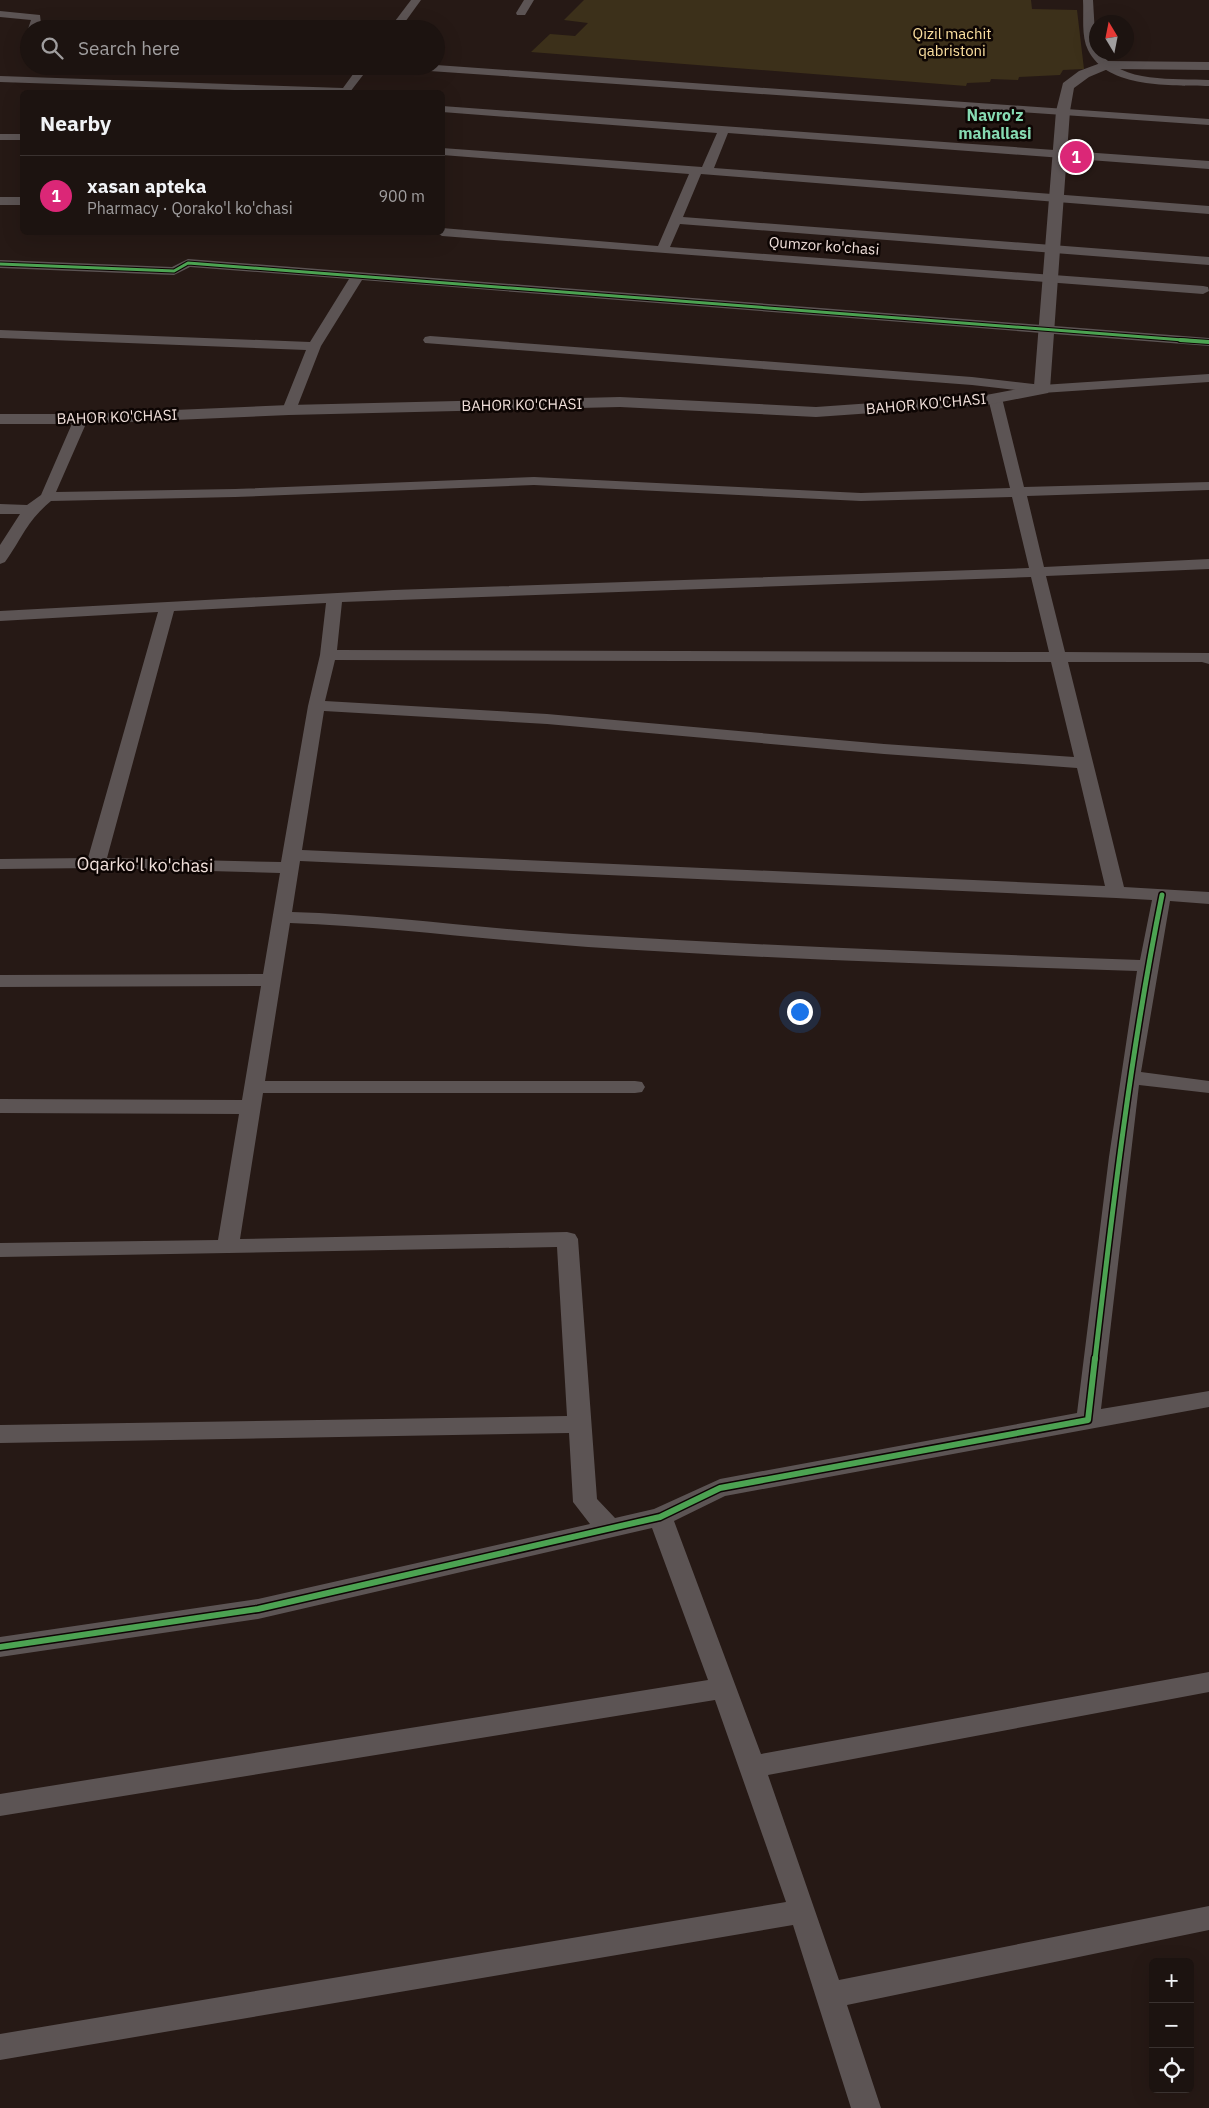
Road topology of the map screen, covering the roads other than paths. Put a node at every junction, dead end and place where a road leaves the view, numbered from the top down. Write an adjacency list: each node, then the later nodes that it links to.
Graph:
1 (416, 0): 7 (street)
2 (529, 0): 4 (street)
3 (1088, 0): 8 (street)
4 (521, 13)
5 (0, 14): 6 (street)
6 (35, 20)
7 (401, 20)
8 (1106, 65): 9 (street); 13 (street); 17 (street)
9 (1209, 66)
10 (445, 69): 17 (street)
11 (358, 75): 15 (street)
12 (0, 79): 14 (street)
13 (1209, 83)
14 (292, 90)
15 (347, 90)
16 (445, 109): 19 (street)
17 (1064, 111): 18 (street); 23 (street)
18 (1209, 122)
19 (724, 129): 23 (street); 25 (street)
20 (0, 137): 21 (street)
21 (20, 137)
22 (445, 151): 25 (street)
23 (1060, 154): 24 (street); 26 (street)
24 (1209, 164)
25 (702, 170): 26 (street); 30 (street)
26 (1057, 198): 29 (street); 32 (street)
27 (0, 200): 28 (street)
28 (20, 201)
29 (1209, 210)
30 (675, 220): 32 (street); 33 (street)
31 (445, 232): 33 (street, Qumzor ko'chasi)
32 (1054, 248): 34 (street); 37 (street)
33 (662, 250): 37 (street, Qumzor ko'chasi)
34 (1209, 261)
35 (0, 264): 36 (street)
36 (358, 276): 39 (street); 43 (street)
37 (1052, 278): 38 (street, Qumzor ko'chasi); 39 (street)
38 (1203, 290)
39 (1048, 330): 42 (street); 45 (street)
40 (0, 334): 43 (street)
41 (430, 340): 45 (street)
42 (1209, 342)
43 (314, 346): 47 (street)
44 (1209, 378): 45 (street)
45 (1042, 389): 46 (street, BAHOR KO'CHASI)
46 (995, 398): 47 (street, BAHOR KO'CHASI); 51 (street)
47 (289, 410): 48 (street, BAHOR KO'CHASI)
48 (81, 418): 49 (street, BAHOR KO'CHASI); 52 (street)
49 (0, 419)
50 (1209, 486): 51 (street)
51 (1018, 491): 52 (street); 57 (street)
52 (47, 497): 54 (street)
53 (0, 509): 54 (street)
54 (31, 510): 55 (street)
55 (0, 559)
56 (1209, 564): 57 (street)
57 (1037, 572): 58 (street); 62 (street)
58 (335, 598): 59 (street); 61 (street)
59 (167, 607): 60 (street); 68 (street)
60 (0, 616)
61 (328, 654): 62 (street); 64 (street)
62 (1060, 657): 63 (street); 65 (street)
63 (1209, 659)
64 (316, 706): 65 (street); 66 (street)
65 (1086, 762): 69 (street)
66 (291, 861): 68 (street, Oqarko'l ko'chasi); 69 (street, Oqarko'l ko'chasi); 72 (street)
67 (0, 864): 68 (street, Oqarko'l ko'chasi)
68 (96, 864)
69 (1116, 892): 70 (street, Oqarko'l ko'chasi)
70 (1162, 895): 71 (street, Oqarko'l ko'chasi); 73 (street)
71 (1209, 898)
72 (282, 917): 73 (street); 74 (street)
73 (1146, 966): 76 (street)
74 (271, 980): 75 (street); 77 (street)
75 (0, 981)
76 (1130, 1077): 79 (street); 85 (street)
77 (254, 1087): 78 (street); 81 (street)
78 (635, 1087)
79 (1209, 1087)
80 (0, 1106): 81 (street)
81 (251, 1107): 82 (street)
82 (228, 1247): 83 (street); 86 (street)
83 (0, 1250)
84 (1209, 1399): 85 (street)
85 (1088, 1420): 88 (street)
86 (581, 1424): 87 (street); 89 (street)
87 (0, 1434)
88 (660, 1517): 89 (street); 92 (street)
89 (609, 1528): 90 (street)
90 (0, 1647)
91 (1209, 1682): 93 (street)
92 (724, 1688): 93 (street); 94 (street)
93 (752, 1767): 95 (street)
94 (0, 1805)
95 (803, 1912): 97 (street); 98 (street)
96 (1209, 1918): 97 (street)
97 (831, 1995): 99 (street)
98 (0, 2047)
99 (866, 2108)

